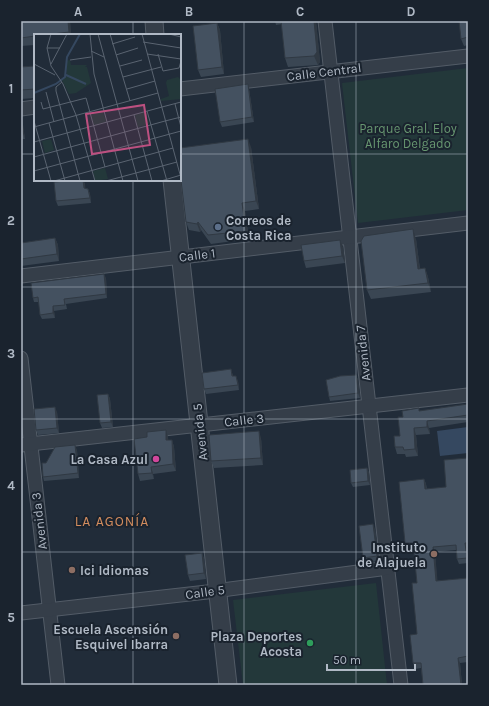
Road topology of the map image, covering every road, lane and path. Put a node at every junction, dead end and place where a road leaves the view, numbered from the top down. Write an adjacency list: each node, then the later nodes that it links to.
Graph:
1 (154, 21): 3 (street)
2 (325, 21): 5 (street, Avenida 7)
3 (155, 34)
4 (468, 56): 5 (street, Calle Central)
5 (331, 72): 6 (street, Calle Central); 11 (street, Avenida 7)
6 (181, 89)
7 (34, 107): 8 (street)
8 (21, 109)
9 (172, 181): 12 (street, Avenida 5)
10 (468, 223): 11 (street, Calle 1)
11 (350, 236): 12 (street, Calle 1); 16 (street, Avenida 7)
12 (181, 256): 13 (street, Calle 1); 17 (street, Avenida 5)
13 (21, 276)
14 (21, 358): 18 (street, Avenida 3)
15 (468, 395): 16 (street, Calle 3)
16 (369, 406): 17 (street, Calle 3); 19 (street, Avenida 7)
17 (199, 425): 18 (street, Calle 3); 20 (street, Avenida 5)
18 (26, 444): 21 (street, Avenida 3)
19 (388, 568): 20 (street, Calle 5); 25 (street, Avenida 7)
20 (218, 591): 21 (street, Calle 5); 24 (street, Avenida 5)
21 (49, 610): 22 (street, Calle 5); 23 (street, Avenida 3)
22 (21, 613)
23 (58, 685)
24 (228, 685)
25 (401, 685)

